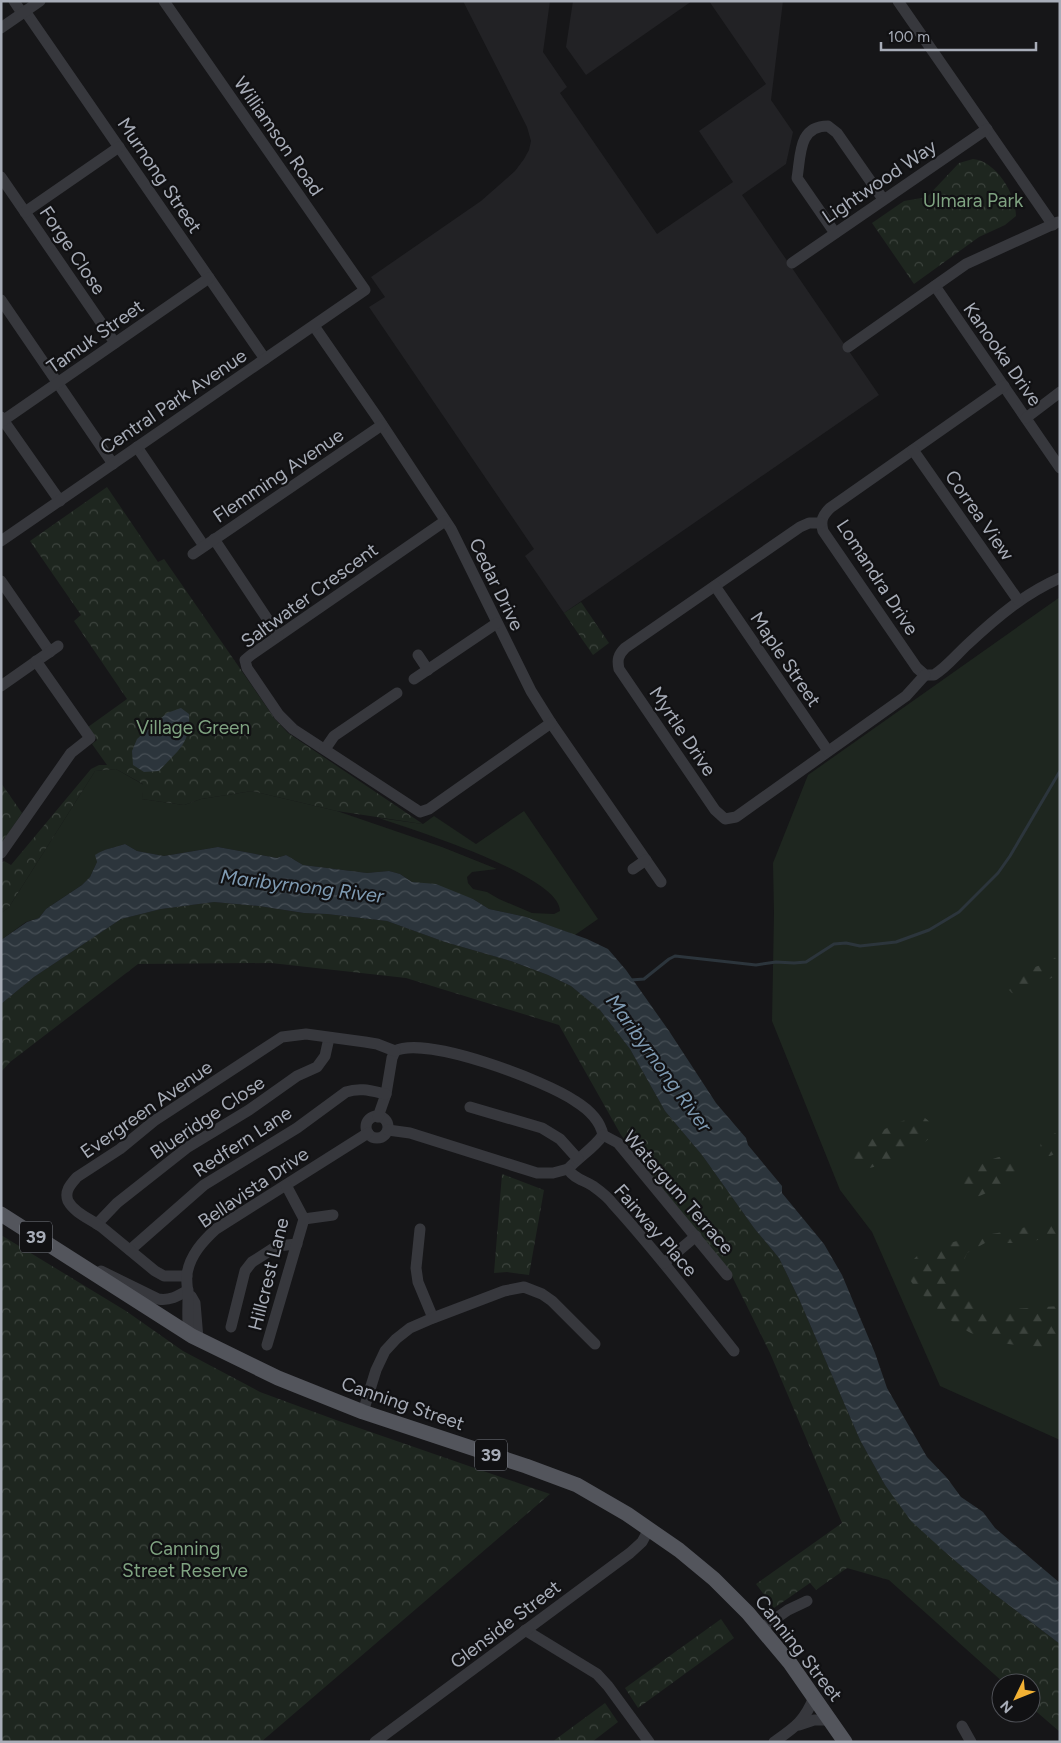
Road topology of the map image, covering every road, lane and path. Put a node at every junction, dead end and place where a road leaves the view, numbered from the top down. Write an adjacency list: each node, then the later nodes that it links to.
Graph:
1 (14, 1): 5 (street, Murnong Street)
2 (40, 1): 5 (street)
3 (164, 1): 17 (street, Williamson Road)
4 (898, 1): 7 (street)
5 (24, 12): 6 (street); 8 (street, Murnong Street)
6 (1, 28)
7 (987, 129): 10 (street, Lightwood Way); 12 (street)
8 (119, 147): 11 (street); 15 (street, Murnong Street)
9 (1, 177): 11 (street, Forge Close)
10 (883, 200): 13 (street, Lightwood Way); 13 (street)
11 (25, 212): 20 (street, Forge Close)
12 (1056, 223): 16 (street)
13 (835, 233): 14 (street, Lightwood Way)
14 (792, 263)
15 (209, 278): 20 (street, Tamuk Street); 22 (street, Murnong Street)
16 (934, 286): 21 (street); 24 (street, Kanooka Drive)
17 (365, 290): 19 (street, Central Park Avenue)
18 (1, 300): 23 (street)
19 (314, 326): 22 (street, Central Park Avenue); 28 (street, Cedar Drive)
20 (115, 343): 23 (street, Tamuk Street)
21 (848, 346)
22 (265, 359): 29 (street, Central Park Avenue)
23 (58, 383): 27 (street, Tamuk Street); 31 (street)
24 (1004, 386): 26 (street, Kanooka Drive); 30 (street, Lomandra Drive)
25 (1060, 392): 26 (street)
26 (1026, 418): 32 (street, Kanooka Drive)
27 (2, 420): 33 (street)
28 (382, 425): 34 (street, Cedar Drive); 37 (street, Flemming Avenue)
29 (137, 447): 31 (street, Central Park Avenue); 37 (street)
30 (913, 450): 35 (street, Lomandra Drive); 42 (street, Correa View)
31 (113, 464): 33 (street, Central Park Avenue)
32 (1060, 468)
33 (60, 501): 36 (street, Central Park Avenue)
34 (445, 521): 43 (street, Cedar Drive); 44 (street, Saltwater Crescent)
35 (821, 522): 41 (street, Myrtle Drive); 48 (street, Lomandra Drive)
36 (3, 536)
37 (209, 543): 38 (street, Flemming Avenue); 44 (street)
38 (193, 554)
39 (1060, 578): 42 (street)
40 (1, 581): 46 (street)
41 (715, 586): 54 (street, Maple Street); 54 (street, Myrtle Drive)
42 (1018, 600): 48 (street)
43 (497, 623): 47 (street); 52 (street, Cedar Drive)
44 (278, 635): 53 (street, Saltwater Crescent)
45 (418, 655): 47 (street)
46 (36, 661): 50 (street); 55 (street)
47 (428, 670): 49 (street)
48 (926, 674): 54 (street, Myrtle Drive)
49 (414, 679)
50 (1, 686)
51 (397, 693): 53 (street)
52 (551, 723): 53 (street, Saltwater Crescent); 56 (street, Cedar Drive)
53 (325, 749)
54 (828, 751)
55 (1, 853)
56 (646, 860): 57 (street); 58 (street, Cedar Drive)
57 (633, 869)
58 (661, 882)
59 (329, 1038): 60 (street, Evergreen Avenue); 73 (street, Blueridge Close); 73 (street, Evergreen Avenue)
60 (395, 1051): 61 (street); 66 (street, Watergum Terrace)
61 (386, 1094): 63 (street); 77 (street, Redfern Lane)
62 (470, 1107): 67 (street)
63 (378, 1117): 64 (street); 65 (street)
64 (388, 1130): 65 (street); 68 (street)
65 (368, 1133): 69 (street, Bellavista Drive)
66 (603, 1135): 67 (street, Watergum Terrace); 75 (street, Watergum Terrace)
67 (578, 1159): 68 (street, Watergum Terrace)
68 (568, 1169): 79 (street, Fairway Place)
69 (286, 1185): 72 (street, Hillcrest Lane); 81 (street, Bellavista Drive)
70 (1, 1214): 78 (main road, Canning Street / 39)
71 (333, 1215): 72 (street)
72 (304, 1219): 76 (street, Hillcrest Lane)
73 (97, 1224): 77 (street, Evergreen Avenue)
74 (420, 1229): 83 (street)
75 (696, 1236): 79 (street); 80 (street, Watergum Terrace)
76 (297, 1244): 84 (street); 87 (street, Hillcrest Lane)
77 (130, 1250): 81 (street, Evergreen Avenue)
78 (71, 1259): 82 (street); 85 (main road, Canning Street / 39)
79 (664, 1263): 88 (street, Fairway Place)
80 (728, 1275)
81 (187, 1276): 82 (street, Bellavista Drive)
82 (188, 1290): 85 (street, Bellavista Drive)
83 (433, 1318): 86 (street); 89 (street)
84 (231, 1327)
85 (193, 1336): 89 (main road, Canning Street / 39)
86 (595, 1344)
87 (267, 1345)
88 (734, 1352)
89 (363, 1412): 90 (main road, Canning Street / 39)
90 (649, 1529): 92 (main road, Canning Street / 39); 93 (street, Glenside Street)
91 (807, 1602): 92 (street)
92 (762, 1628): 94 (main road, Canning Street / 39)
93 (525, 1630): 98 (street, Glenside Street); 99 (street)
94 (814, 1697): 95 (main road, Canning Street / 39); 96 (street)
95 (830, 1720): 96 (street); 101 (main road, Canning Street / 39)
96 (799, 1725): 100 (street)
97 (962, 1726): 102 (street)
98 (375, 1742)
99 (649, 1742)
100 (774, 1742)
101 (846, 1742)
102 (971, 1742)

